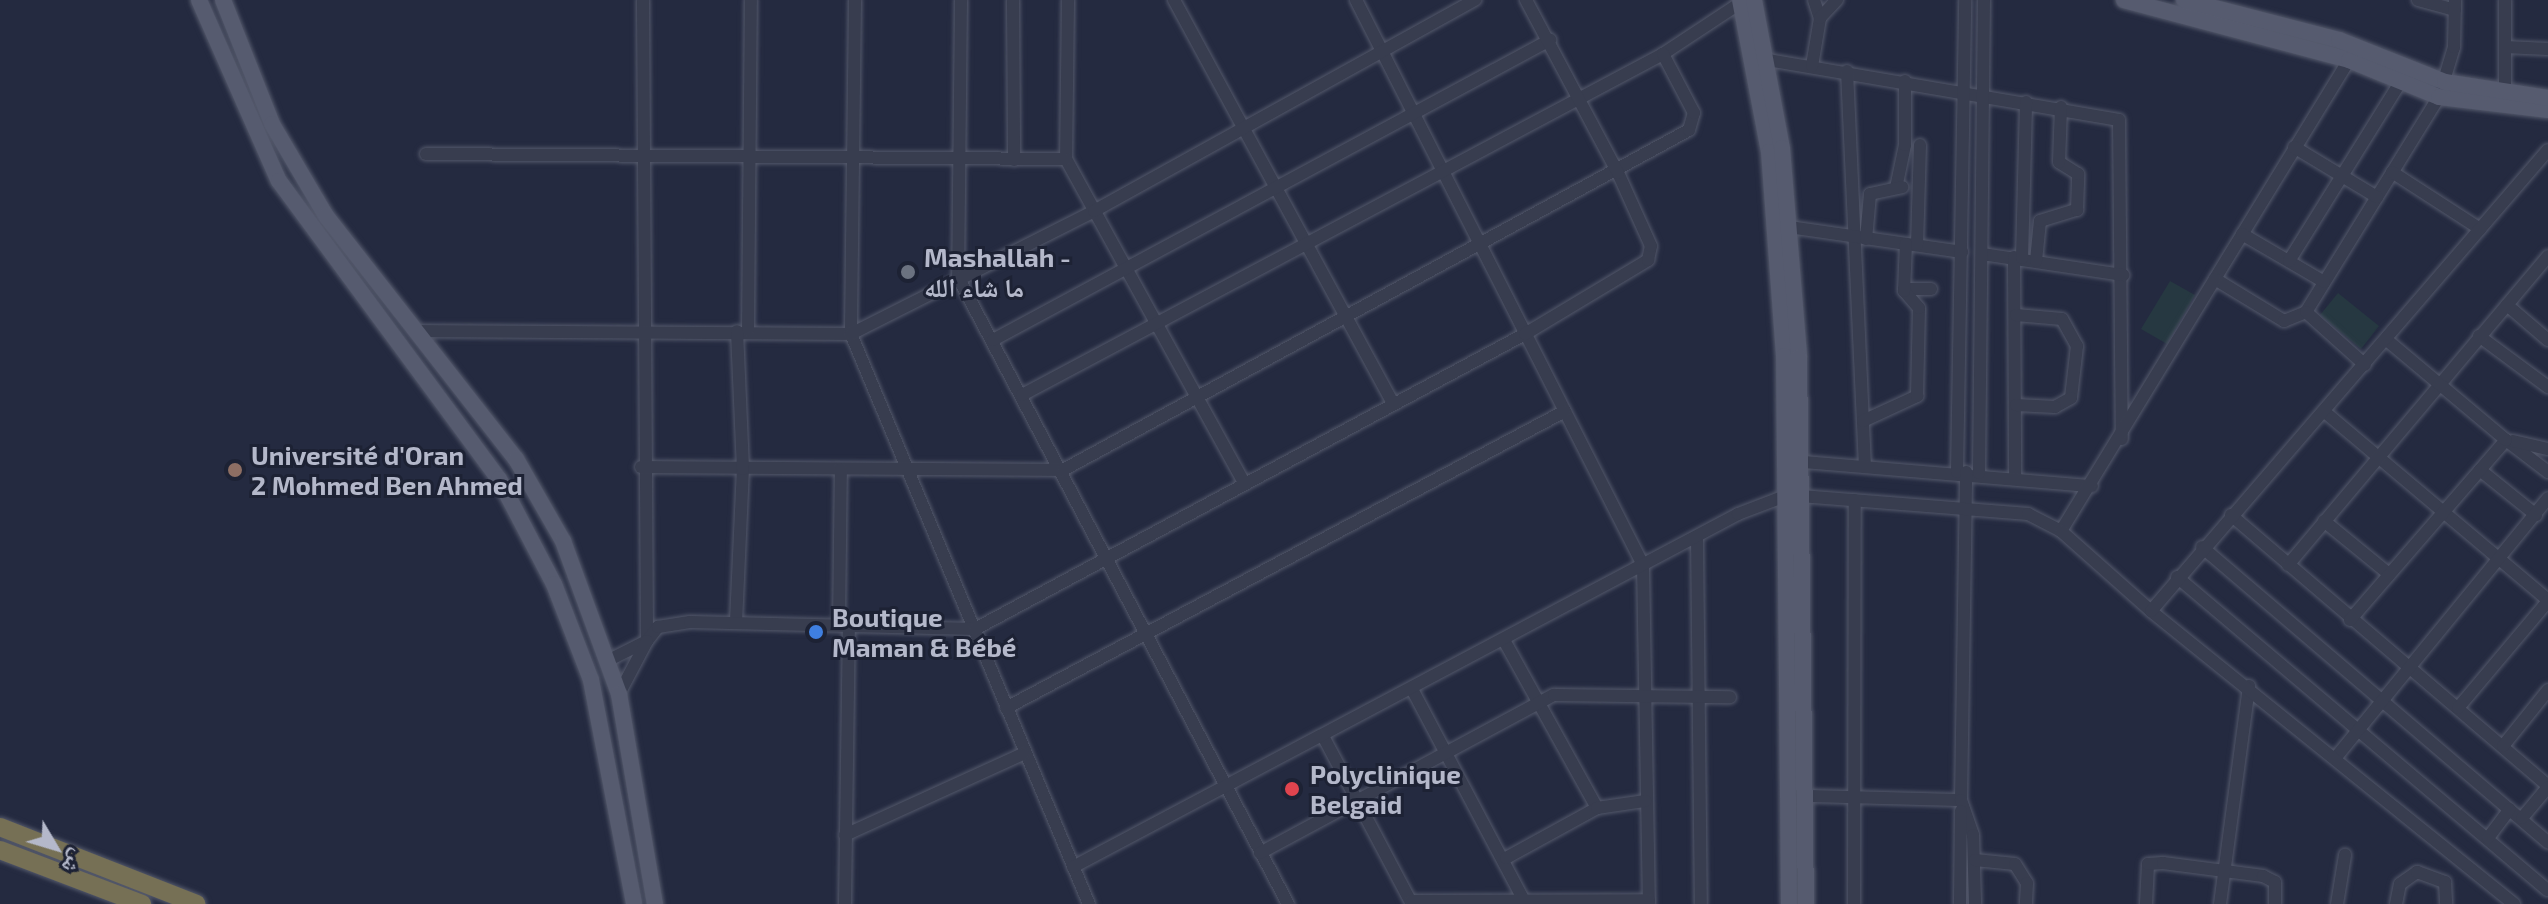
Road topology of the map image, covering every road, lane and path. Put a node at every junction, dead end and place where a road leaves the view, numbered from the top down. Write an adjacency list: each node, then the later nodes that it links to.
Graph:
1 (199, 0): 196 (main road)
2 (223, 0): 89 (main road)
3 (643, 0): 50 (street)
4 (751, 0): 52 (street)
5 (855, 0): 51 (street)
6 (961, 0): 55 (street)
7 (1013, 0): 54 (street)
8 (1068, 0): 53 (street)
9 (1174, 0): 45 (street)
10 (1356, 0): 27 (street)
11 (1475, 0): 27 (street)
12 (1526, 0): 24 (street)
13 (1814, 0): 23 (street)
14 (1837, 0): 23 (street)
15 (1965, 0): 35 (street)
16 (1984, 0): 37 (street)
17 (2124, 0): 30 (main road)
18 (2184, 0): 36 (main road)
19 (2418, 0): 22 (street)
20 (2505, 0): 25 (street)
21 (1745, 1): 28 (street); 29 (main road); 111 (main road)
22 (2455, 5): 36 (street)
23 (1820, 18): 31 (street)
24 (1550, 40): 39 (street); 44 (street)
25 (2505, 47): 26 (street); 38 (street)
26 (2548, 49)
27 (1383, 53): 44 (street); 45 (street)
28 (1663, 54): 39 (street); 58 (street)
29 (1768, 60): 31 (street); 63 (main road)
30 (2349, 60): 34 (main road); 47 (street)
31 (1812, 66): 32 (street)
32 (1847, 71): 33 (street); 66 (street)
33 (1905, 81): 35 (street); 66 (street)
34 (2401, 81): 36 (main road); 59 (street)
35 (1964, 90): 37 (street); 70 (street)
36 (2442, 90): 38 (main road); 43 (main road); 57 (street)
37 (1983, 93): 41 (street); 71 (street)
38 (2505, 94): 40 (main road)
39 (1579, 98): 56 (street); 58 (street)
40 (2548, 98)
41 (2026, 102): 42 (street); 73 (street)
42 (2061, 107): 74 (street); 77 (street)
43 (2548, 110)
44 (1412, 111): 56 (street); 60 (street)
45 (1248, 125): 60 (street); 62 (street)
46 (1920, 145): 69 (street)
47 (2294, 147): 59 (street); 65 (street)
48 (2548, 150): 64 (street)
49 (426, 154): 50 (street)
50 (642, 155): 52 (street); 88 (street)
51 (853, 157): 52 (street); 55 (street); 91 (street)
52 (747, 159): 90 (street)
53 (1066, 159): 54 (street); 62 (street)
54 (1014, 160): 55 (street)
55 (960, 162): 78 (street)
56 (1443, 171): 67 (street); 68 (street)
57 (2392, 172): 61 (street); 64 (street)
58 (1618, 173): 68 (street); 92 (street)
59 (2341, 175): 61 (street); 75 (street)
60 (1281, 186): 67 (street); 76 (street)
61 (2377, 197): 80 (street)
62 (1094, 211): 76 (street); 78 (street)
63 (1789, 227): 66 (street); 111 (main road)
64 (2480, 229): 95 (street)
65 (2242, 234): 75 (street); 79 (street)
66 (1860, 238): 69 (street); 106 (street)
67 (1311, 242): 86 (street); 87 (street)
68 (1482, 245): 86 (street); 92 (street)
69 (1911, 245): 70 (street); 81 (street)
70 (1962, 252): 119 (street)
71 (1982, 254): 73 (street); 119 (street)
72 (2548, 256): 83 (street)
73 (2018, 258): 74 (street); 85 (street)
74 (2036, 261): 77 (street)
75 (2289, 261): 80 (street)
76 (1125, 269): 87 (street); 94 (street)
77 (2123, 275): 107 (street)
78 (958, 277): 91 (street); 94 (street)
79 (2215, 279): 84 (street); 107 (street)
80 (2324, 282): 84 (street)
81 (1904, 289): 82 (street); 106 (street)
82 (1931, 289)
83 (2507, 305): 93 (street); 96 (street)
84 (2306, 312): 97 (street)
85 (2016, 315): 103 (street); 103 (street)
86 (1352, 317): 101 (street); 102 (street)
87 (1158, 323): 100 (street); 101 (street)
88 (647, 330): 89 (street); 90 (street); 113 (street)
89 (417, 331): 150 (main road)
90 (742, 331): 91 (street); 114 (street)
91 (851, 334): 118 (street)
92 (1525, 334): 102 (street); 104 (street)
93 (2479, 336): 98 (street); 99 (street)
94 (993, 340): 100 (street)
95 (2387, 340): 97 (street); 98 (street)
96 (2548, 340)
97 (2365, 365): 105 (street)
98 (2439, 384): 108 (street); 110 (street)
99 (2548, 387)
100 (1022, 395): 116 (street)
101 (1200, 401): 116 (street); 122 (street)
102 (1393, 403): 122 (street)
103 (2016, 405): 121 (street)
104 (1565, 411): 137 (street); 147 (street)
105 (2326, 413): 110 (street); 129 (street)
106 (1863, 421): 112 (street)
107 (2122, 439): 123 (street)
108 (2506, 440): 109 (street); 117 (street); 120 (street)
109 (2548, 449)
110 (2377, 455): 130 (street); 131 (street)
111 (1796, 461): 112 (street); 124 (main road)
112 (1865, 465): 119 (street)
113 (641, 467): 114 (street); 148 (street)
114 (743, 469): 115 (street); 144 (street)
115 (841, 469): 118 (street); 145 (street)
116 (1063, 470): 118 (street); 135 (street)
117 (2480, 470): 128 (street); 130 (street)
118 (906, 472): 146 (street)
119 (1967, 472): 121 (street); 127 (street)
120 (2548, 472)
121 (2015, 477): 123 (street)
122 (1244, 483): 135 (street)
123 (2092, 486): 132 (street)
124 (1796, 495): 126 (street); 133 (street); 171 (main road); 202 (main road)
125 (2548, 498): 128 (street)
126 (1855, 500): 127 (street); 172 (street)
127 (1963, 509): 132 (street); 173 (street)
128 (2541, 514): 136 (street)
129 (2231, 515): 134 (street); 138 (street)
130 (2442, 516): 136 (street); 139 (street)
131 (2324, 521): 138 (street); 139 (street)
132 (2061, 531): 142 (street)
133 (1697, 538): 137 (street); 157 (street)
134 (2202, 547): 140 (street); 159 (street)
135 (1108, 558): 146 (street); 147 (street)
136 (2496, 561): 141 (street); 151 (street)
137 (1643, 565): 149 (street); 156 (street)
138 (2288, 565): 143 (street)
139 (2389, 574): 143 (street)
140 (2177, 577): 142 (street); 163 (street)
141 (2548, 601): 162 (street)
142 (2151, 611): 152 (street)
143 (2350, 620): 151 (street)
144 (736, 622): 145 (street); 148 (street)
145 (844, 625): 146 (street); 180 (street)
146 (975, 629): 161 (street)
147 (1148, 636): 161 (street); 170 (street)
148 (647, 641): 150 (street); 155 (street)
149 (1505, 642): 154 (street); 160 (street)
150 (609, 660): 155 (main road)
151 (2411, 667): 159 (street); 162 (street)
152 (2249, 686): 168 (street); 189 (street)
153 (2548, 690): 165 (street)
154 (1413, 691): 164 (street); 167 (street)
155 (619, 694): 197 (main road)
156 (1645, 694): 157 (street); 160 (street); 175 (street)
157 (1699, 695): 158 (street); 201 (street)
158 (1730, 697)
159 (2383, 702): 163 (street); 177 (street)
160 (1539, 705): 167 (street); 176 (street)
161 (1006, 708): 166 (street)
162 (2458, 708): 165 (street)
163 (2359, 730): 168 (street); 181 (street)
164 (1324, 738): 170 (street); 174 (street)
165 (2503, 746): 169 (street)
166 (1023, 754): 180 (street); 188 (street)
167 (1447, 754): 174 (street); 186 (street)
168 (2337, 756): 214 (street)
169 (2547, 784): 178 (street)
170 (1228, 790): 184 (street); 188 (street)
171 (1806, 796): 172 (street); 203 (main road)
172 (1854, 798): 173 (street); 204 (street)
173 (1961, 800): 187 (street); 205 (street)
174 (1355, 801): 184 (street); 191 (street)
175 (1645, 801): 176 (street); 192 (street)
176 (1597, 808): 186 (street)
177 (2510, 809): 178 (street); 181 (street)
178 (2522, 818): 182 (street)
179 (0, 827): 195 (highway)
180 (845, 835): 198 (street)
181 (2488, 838): 190 (street)
182 (2548, 842)
183 (0, 850): 194 (highway)
184 (1260, 853): 200 (street)
185 (2345, 855): 211 (street)
186 (1506, 858): 193 (street)
187 (1975, 860): 206 (street); 207 (street)
188 (1073, 867): 199 (street)
189 (2225, 869): 208 (street); 209 (street); 210 (street)
190 (2548, 890)
191 (1411, 902): 193 (street)
192 (1649, 902): 193 (street)
193 (1525, 903)
194 (142, 904)
195 (196, 904)
196 (634, 904)
197 (655, 904)
198 (845, 904)
199 (1089, 904)
200 (1288, 904)
201 (1701, 904)
202 (1789, 904)
203 (1806, 904)
204 (1854, 904)
205 (1960, 904)
206 (1975, 904)
207 (2026, 904)
208 (2146, 904)
209 (2220, 904)
210 (2275, 904)
211 (2337, 904)
212 (2396, 904): 213 (street)
213 (2446, 904)
214 (2514, 904)

